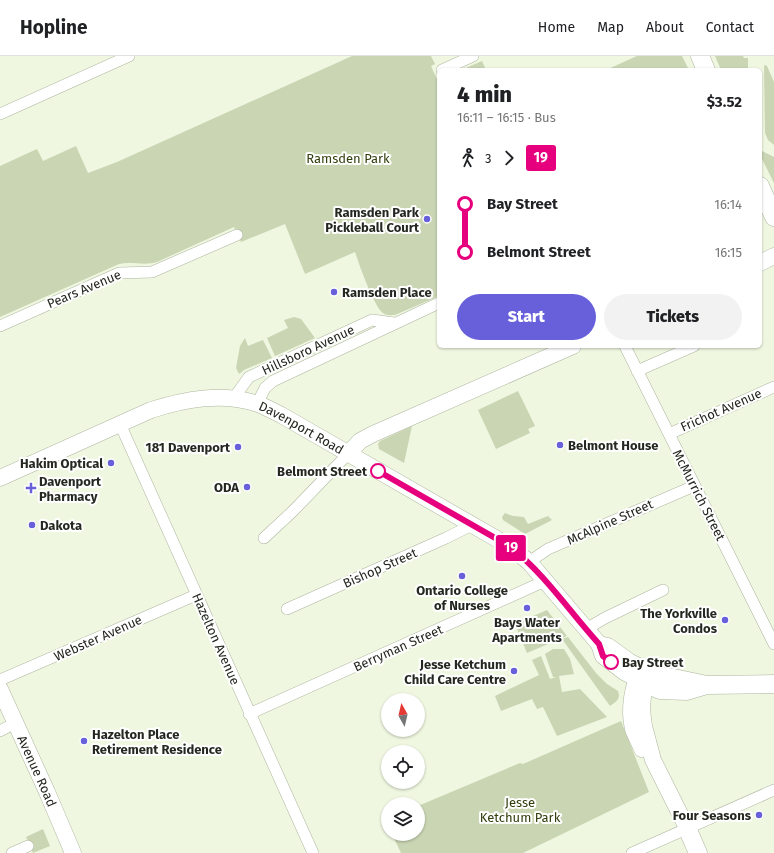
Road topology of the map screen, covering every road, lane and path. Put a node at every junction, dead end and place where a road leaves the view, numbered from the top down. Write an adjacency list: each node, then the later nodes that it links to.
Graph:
1 (129, 56): 6 (street)
2 (473, 56): 4 (street)
3 (700, 56): 5 (main road)
4 (446, 68)
5 (705, 68)
6 (0, 114)
7 (762, 190): 8 (main road)
8 (774, 217)
9 (237, 235): 14 (street, Pears Avenue)
10 (774, 256): 11 (main road)
11 (762, 262)
12 (437, 304): 13 (street, Hillsboro Avenue)
13 (394, 323): 20 (street, Hillsboro Avenue); 21 (street, Hillsboro Avenue)
14 (0, 326)
15 (568, 348): 24 (main road)
16 (626, 348): 18 (street, McMurrich Street)
17 (689, 348): 18 (street)
18 (637, 371): 23 (street, McMurrich Street)
19 (774, 387): 23 (street, Frichot Avenue)
20 (233, 399): 21 (main road, Davenport Road); 22 (main road, Davenport Road)
21 (257, 404): 24 (main road, Davenport Road)
22 (120, 424): 25 (main road, Davenport Road); 32 (street, Hazelton Avenue)
23 (669, 434): 26 (street, McMurrich Street)
24 (348, 454): 27 (main road, Davenport Road); 28 (street)
25 (0, 478)
26 (694, 486): 29 (street, McAlpine Street); 35 (street, McMurrich Street)
27 (472, 525): 29 (main road, Davenport Road); 33 (street, Bishop Street)
28 (264, 538)
29 (529, 562): 30 (main road, Davenport Road)
30 (546, 581): 34 (main road, Davenport Road); 40 (street, Berryman Street)
31 (663, 590): 34 (street)
32 (196, 595): 37 (street, Webster Avenue); 40 (street, Hazelton Avenue)
33 (287, 609)
34 (586, 629): 36 (main road, Davenport Road)
35 (774, 644)
36 (643, 676): 38 (main road, Davenport Road); 44 (main road)
37 (0, 680)
38 (774, 684)
39 (0, 689): 41 (main road, Avenue Road)
40 (249, 714): 48 (street, Hazelton Avenue)
41 (15, 723): 42 (street); 47 (main road, Avenue Road)
42 (0, 731)
43 (774, 790): 44 (street)
44 (687, 828): 49 (street); 50 (main road)
45 (28, 846): 46 (street)
46 (12, 853)
47 (73, 853)
48 (313, 853)
49 (632, 853)
50 (698, 853)

